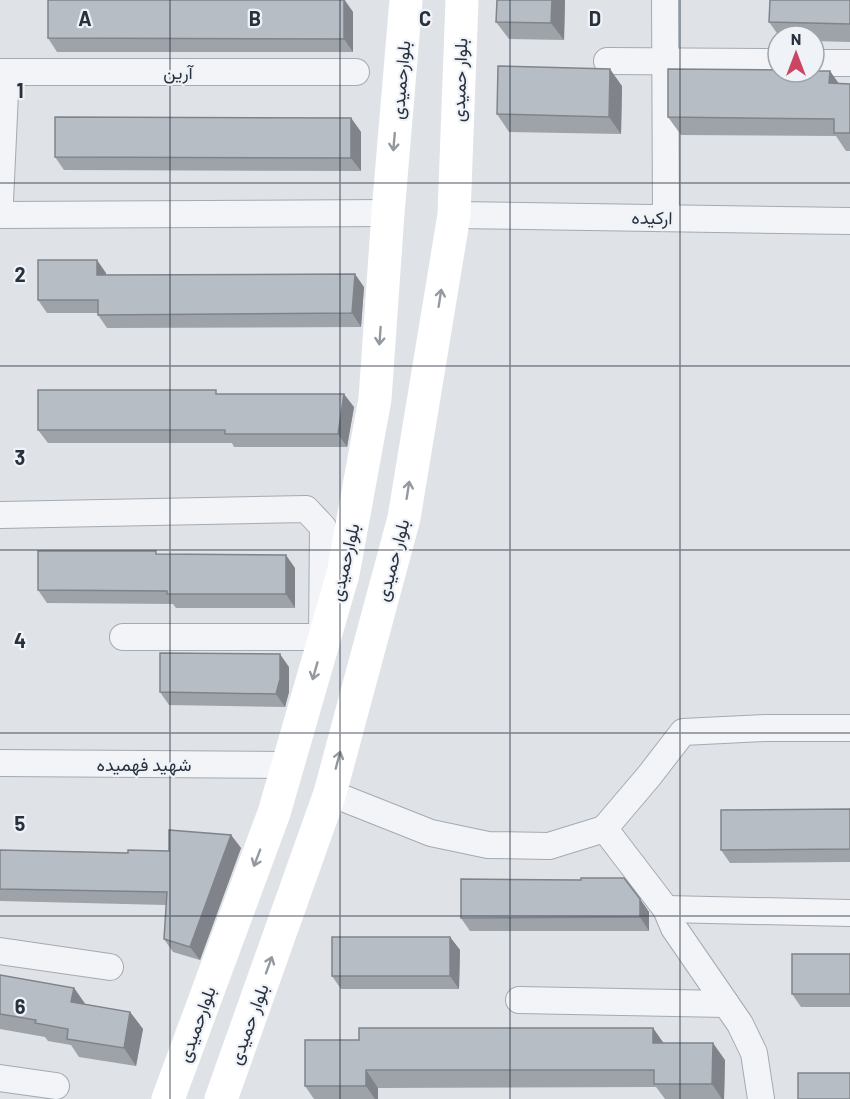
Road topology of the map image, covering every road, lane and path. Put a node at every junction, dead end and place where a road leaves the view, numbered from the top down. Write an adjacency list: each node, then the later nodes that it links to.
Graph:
1 (406, 0): 12 (street, بلوارحمیدی, one-way to 12)
2 (462, 0): 14 (street, بلوار حمیدی)
3 (665, 0): 4 (street)
4 (665, 60): 5 (street); 6 (street); 15 (street)
5 (607, 61)
6 (766, 62)
7 (826, 63): 8 (street)
8 (850, 63)
9 (3, 72): 10 (street, آرین); 11 (street)
10 (356, 72)
11 (0, 201)
12 (388, 213): 13 (street); 21 (street, بلوارحمیدی, one-way to 21)
13 (0, 214)
14 (453, 215): 15 (street, ارکیده); 22 (street, بلوار حمیدی, one-way to 14)
15 (666, 217): 16 (street, ارکیده)
16 (850, 220)
17 (0, 515): 18 (street)
18 (123, 637)
19 (850, 728): 23 (street)
20 (0, 763): 21 (street, شهید فهمیده)
21 (288, 765): 32 (street, بلوارحمیدی, one-way to 32)
22 (330, 793): 23 (street); 33 (street, بلوار حمیدی, one-way to 22)
23 (604, 828): 24 (street)
24 (666, 909): 25 (street); 29 (street)
25 (850, 913)
26 (0, 951): 27 (street)
27 (110, 967)
28 (519, 1000): 29 (street)
29 (726, 1004): 34 (street)
30 (0, 1078): 31 (street)
31 (56, 1086)
32 (168, 1099)
33 (221, 1099)
34 (761, 1099)

